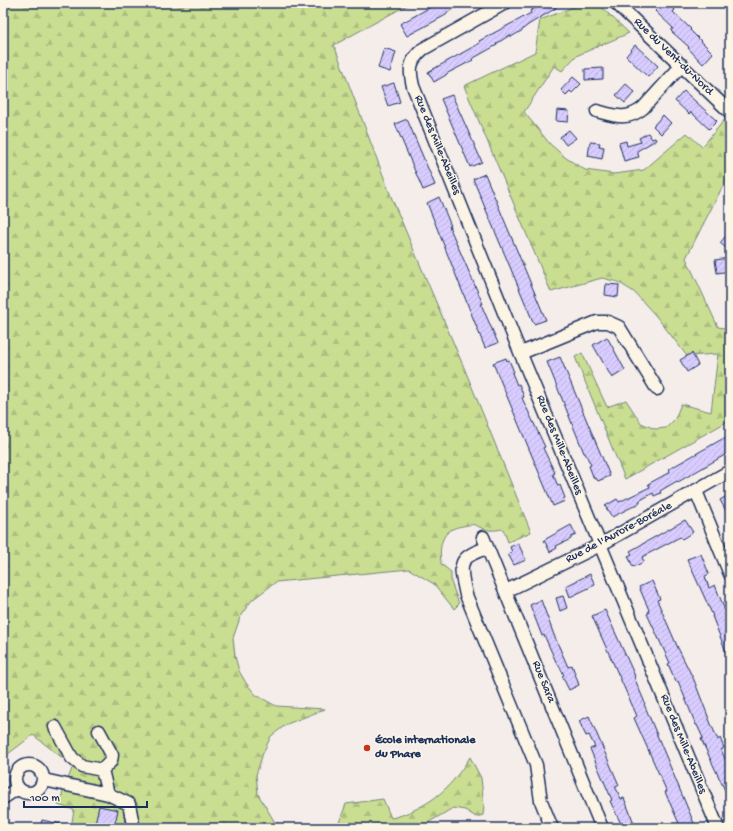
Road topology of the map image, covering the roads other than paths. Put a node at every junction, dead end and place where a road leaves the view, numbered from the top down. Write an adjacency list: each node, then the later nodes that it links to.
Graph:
1 (505, 3): 6 (street, Rue des Mille-Abeilles)
2 (616, 3): 3 (street, Rue du Vent-du-Nord)
3 (682, 65): 4 (street); 5 (street, Rue du Vent-du-Nord)
4 (597, 111)
5 (730, 112)
6 (521, 353): 7 (street); 10 (street, Rue des Mille-Abeilles)
7 (656, 389)
8 (730, 471): 9 (street, Rue de l'Aurore-Boréale)
9 (696, 491): 10 (street, Rue de l'Aurore-Boréale); 11 (street)
10 (600, 545): 12 (street, Rue de l'Aurore-Boréale); 23 (street, Rue des Mille-Abeilles)
11 (730, 574)
12 (506, 591): 21 (street, Rue Sara); 22 (street, Rue Sara)
13 (55, 727): 15 (street)
14 (99, 731): 15 (street)
15 (102, 770): 18 (street)
16 (44, 780): 17 (street); 17 (street); 18 (street)
17 (18, 788): 19 (street)
18 (108, 794): 20 (street)
19 (3, 798)
20 (133, 828)
21 (552, 828)
22 (602, 828)
23 (718, 828)

